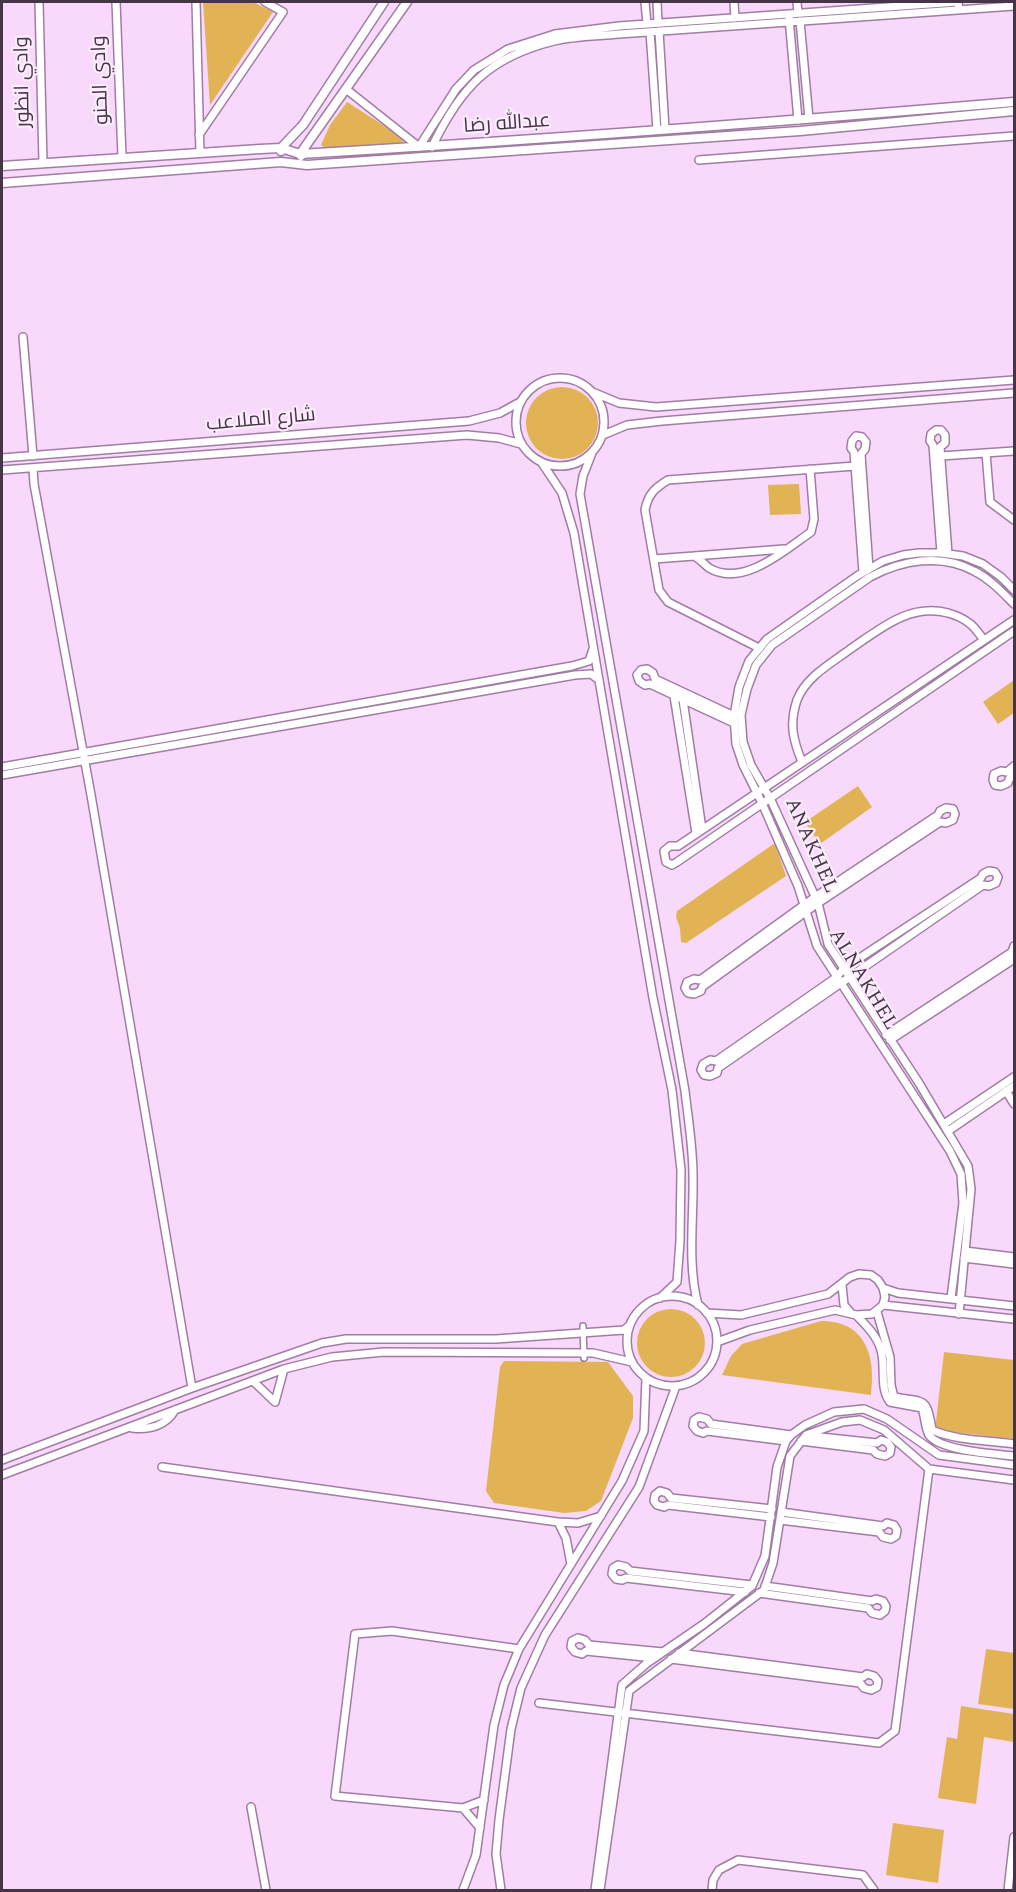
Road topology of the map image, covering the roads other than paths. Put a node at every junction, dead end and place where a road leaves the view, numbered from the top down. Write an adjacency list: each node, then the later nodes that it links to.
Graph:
1 (39, 2): 36 (street, وادي انظور)
2 (116, 2): 34 (street, وادي الحنو)
3 (196, 2): 27 (street)
4 (265, 2): 27 (street)
5 (384, 2): 31 (street)
6 (407, 2): 21 (street)
7 (645, 2): 20 (street)
8 (657, 2): 19 (street)
9 (734, 2): 17 (street)
10 (797, 2): 16 (street)
11 (958, 2): 12 (street); 15 (street)
12 (882, 4): 13 (street)
13 (870, 5): 16 (street)
14 (1014, 6): 15 (street)
15 (959, 10): 16 (street)
16 (799, 17): 18 (street); 24 (street)
17 (735, 18): 18 (street); 19 (street)
18 (789, 18): 19 (street); 25 (street)
19 (659, 27): 20 (street); 26 (street)
20 (648, 28): 26 (street); 29 (street); 30 (street)
21 (346, 89): 29 (street); 33 (street)
22 (1014, 102): 24 (street, عبدالله رضا)
23 (1014, 111): 39 (street, عبدالله رضا)
24 (809, 119): 25 (street, عبدالله رضا)
25 (798, 120): 26 (street, عبدالله رضا)
26 (661, 130): 30 (street, عبدالله رضا)
27 (200, 135): 32 (street)
28 (1014, 136): 35 (street)
29 (419, 147): 30 (street, عبدالله رضا); 33 (street, عبدالله رضا)
30 (432, 147)
31 (281, 148): 32 (street, عبدالله رضا); 33 (street, عبدالله رضا); 37 (street)
32 (200, 152): 34 (street, عبدالله رضا)
33 (300, 154): 39 (street)
34 (122, 157): 36 (street, عبدالله رضا)
35 (699, 160)
36 (43, 162): 38 (street, عبدالله رضا)
37 (281, 162): 39 (street, عبدالله رضا); 40 (street, عبدالله رضا)
38 (2, 165)
39 (307, 165)
40 (2, 183)
41 (23, 337): 51 (street)
42 (1014, 380): 43 (street)
43 (595, 393): 45 (street); 46 (street)
44 (1014, 393): 46 (street)
45 (520, 402): 47 (street); 51 (street, شارع الملاعب)
46 (603, 435): 49 (street)
47 (521, 444): 54 (street); 56 (street, شارع الملاعب)
48 (1014, 451): 50 (street)
49 (592, 453): 54 (street); 109 (street)
50 (986, 453): 52 (street); 59 (street)
51 (33, 456): 53 (street, شارع الملاعب)
52 (941, 456): 61 (street); 61 (street)
53 (2, 458)
54 (542, 463): 70 (street)
55 (855, 466): 57 (street); 64 (street); 64 (street)
56 (33, 468): 58 (street, شارع الملاعب); 76 (street)
57 (810, 469): 60 (street); 63 (street)
58 (2, 470)
59 (1014, 520)
60 (787, 548): 62 (street); 62 (street)
61 (944, 553): 64 (street, ALNAKHEL); 65 (street, ALNAKHEL)
62 (694, 556): 63 (street)
63 (654, 559): 71 (street)
64 (866, 571): 71 (street, ALNAKHEL)
65 (1014, 590)
66 (1014, 604): 82 (street, ANAKHEL)
67 (1014, 620): 69 (street)
68 (1014, 631): 84 (street)
69 (984, 640): 77 (street); 77 (street)
70 (593, 647): 72 (street); 76 (street)
71 (759, 648): 75 (street, ALNAKHEL)
72 (599, 680): 76 (street); 106 (street)
73 (674, 696): 74 (street); 75 (street); 86 (street)
74 (682, 700): 75 (street); 86 (street)
75 (734, 719): 83 (street, ALNAKHEL)
76 (83, 757): 79 (street); 80 (street); 126 (street)
77 (802, 762): 82 (street)
78 (1014, 766): 81 (street)
79 (2, 767)
80 (2, 775)
81 (1014, 775)
82 (763, 788): 83 (street); 84 (street, ANAKHEL)
83 (756, 793): 85 (street, ALNAKHEL); 86 (street)
84 (770, 798): 85 (street); 87 (street, ANAKHEL)
85 (762, 803): 86 (street); 88 (street, ALNAKHEL)
86 (699, 831)
87 (817, 900): 87 (street); 88 (street); 91 (street, ANAKHEL)
88 (806, 908): 88 (street); 92 (street, ALNAKHEL)
89 (1014, 946): 95 (street)
90 (1014, 959): 95 (street)
91 (843, 969): 92 (street); 93 (street, ANAKHEL); 93 (street)
92 (837, 977): 94 (street, ALNAKHEL); 94 (street)
93 (848, 977): 94 (street); 95 (street, ANAKHEL)
94 (841, 984): 107 (street, ALNAKHEL)
95 (888, 1037): 100 (street, ANAKHEL)
96 (1014, 1077): 100 (street)
97 (1014, 1086): 98 (street)
98 (1006, 1091): 99 (street); 100 (street)
99 (1014, 1104)
100 (946, 1128): 101 (street, ANAKHEL)
101 (965, 1255): 102 (street); 103 (street); 108 (street, ANAKHEL)
102 (1014, 1257)
103 (1014, 1264)
104 (842, 1285): 105 (street); 113 (street); 115 (street)
105 (883, 1288): 107 (street); 110 (street)
106 (660, 1298): 109 (street); 117 (street)
107 (951, 1298): 108 (street)
108 (960, 1299): 111 (street); 114 (street, ANAKHEL)
109 (698, 1305): 113 (street)
110 (883, 1305): 112 (street); 114 (street)
111 (1014, 1306)
112 (877, 1312): 115 (street); 130 (street)
113 (707, 1313): 119 (street)
114 (959, 1314): 116 (street)
115 (854, 1315): 119 (street); 131 (street)
116 (1014, 1319)
117 (630, 1325): 118 (street); 121 (street)
118 (583, 1330): 120 (street); 126 (street)
119 (717, 1342): 125 (street)
120 (584, 1355): 121 (street); 122 (street)
121 (632, 1362): 123 (street)
122 (284, 1369): 124 (street); 124 (street)
123 (646, 1378): 125 (street); 139 (street)
124 (253, 1381): 136 (street)
125 (676, 1386): 161 (street)
126 (192, 1388): 132 (street)
127 (791, 1435): 129 (street); 129 (street); 133 (street)
128 (803, 1438): 128 (street); 135 (street); 140 (street)
129 (786, 1441): 138 (street)
130 (1014, 1444)
131 (1014, 1456)
132 (2, 1460)
133 (1014, 1465)
134 (162, 1467): 141 (street)
135 (929, 1469): 137 (street); 153 (street)
136 (2, 1476)
137 (1014, 1480)
138 (771, 1513): 138 (street); 143 (street)
139 (601, 1516): 141 (street); 142 (street)
140 (781, 1516): 140 (street); 144 (street)
141 (558, 1522): 142 (street)
142 (571, 1564): 147 (street)
143 (752, 1585): 145 (street); 145 (street)
144 (765, 1586): 146 (street); 146 (street)
145 (745, 1592): 148 (street)
146 (759, 1593): 149 (street)
147 (519, 1648): 154 (street); 156 (street)
148 (663, 1652): 150 (street); 150 (street)
149 (679, 1653): 151 (street); 151 (street)
150 (654, 1658): 153 (street)
151 (671, 1659): 153 (street)
152 (539, 1703): 153 (street)
153 (621, 1712): 162 (street); 163 (street)
154 (484, 1800): 156 (street); 157 (street)
155 (251, 1807): 159 (street)
156 (463, 1808): 157 (street)
157 (480, 1828): 160 (street)
158 (1014, 1837): 166 (street)
159 (266, 1890)
160 (463, 1890)
161 (501, 1890)
162 (595, 1890)
163 (600, 1890)
164 (712, 1890): 165 (street)
165 (874, 1890)
166 (1008, 1890)

